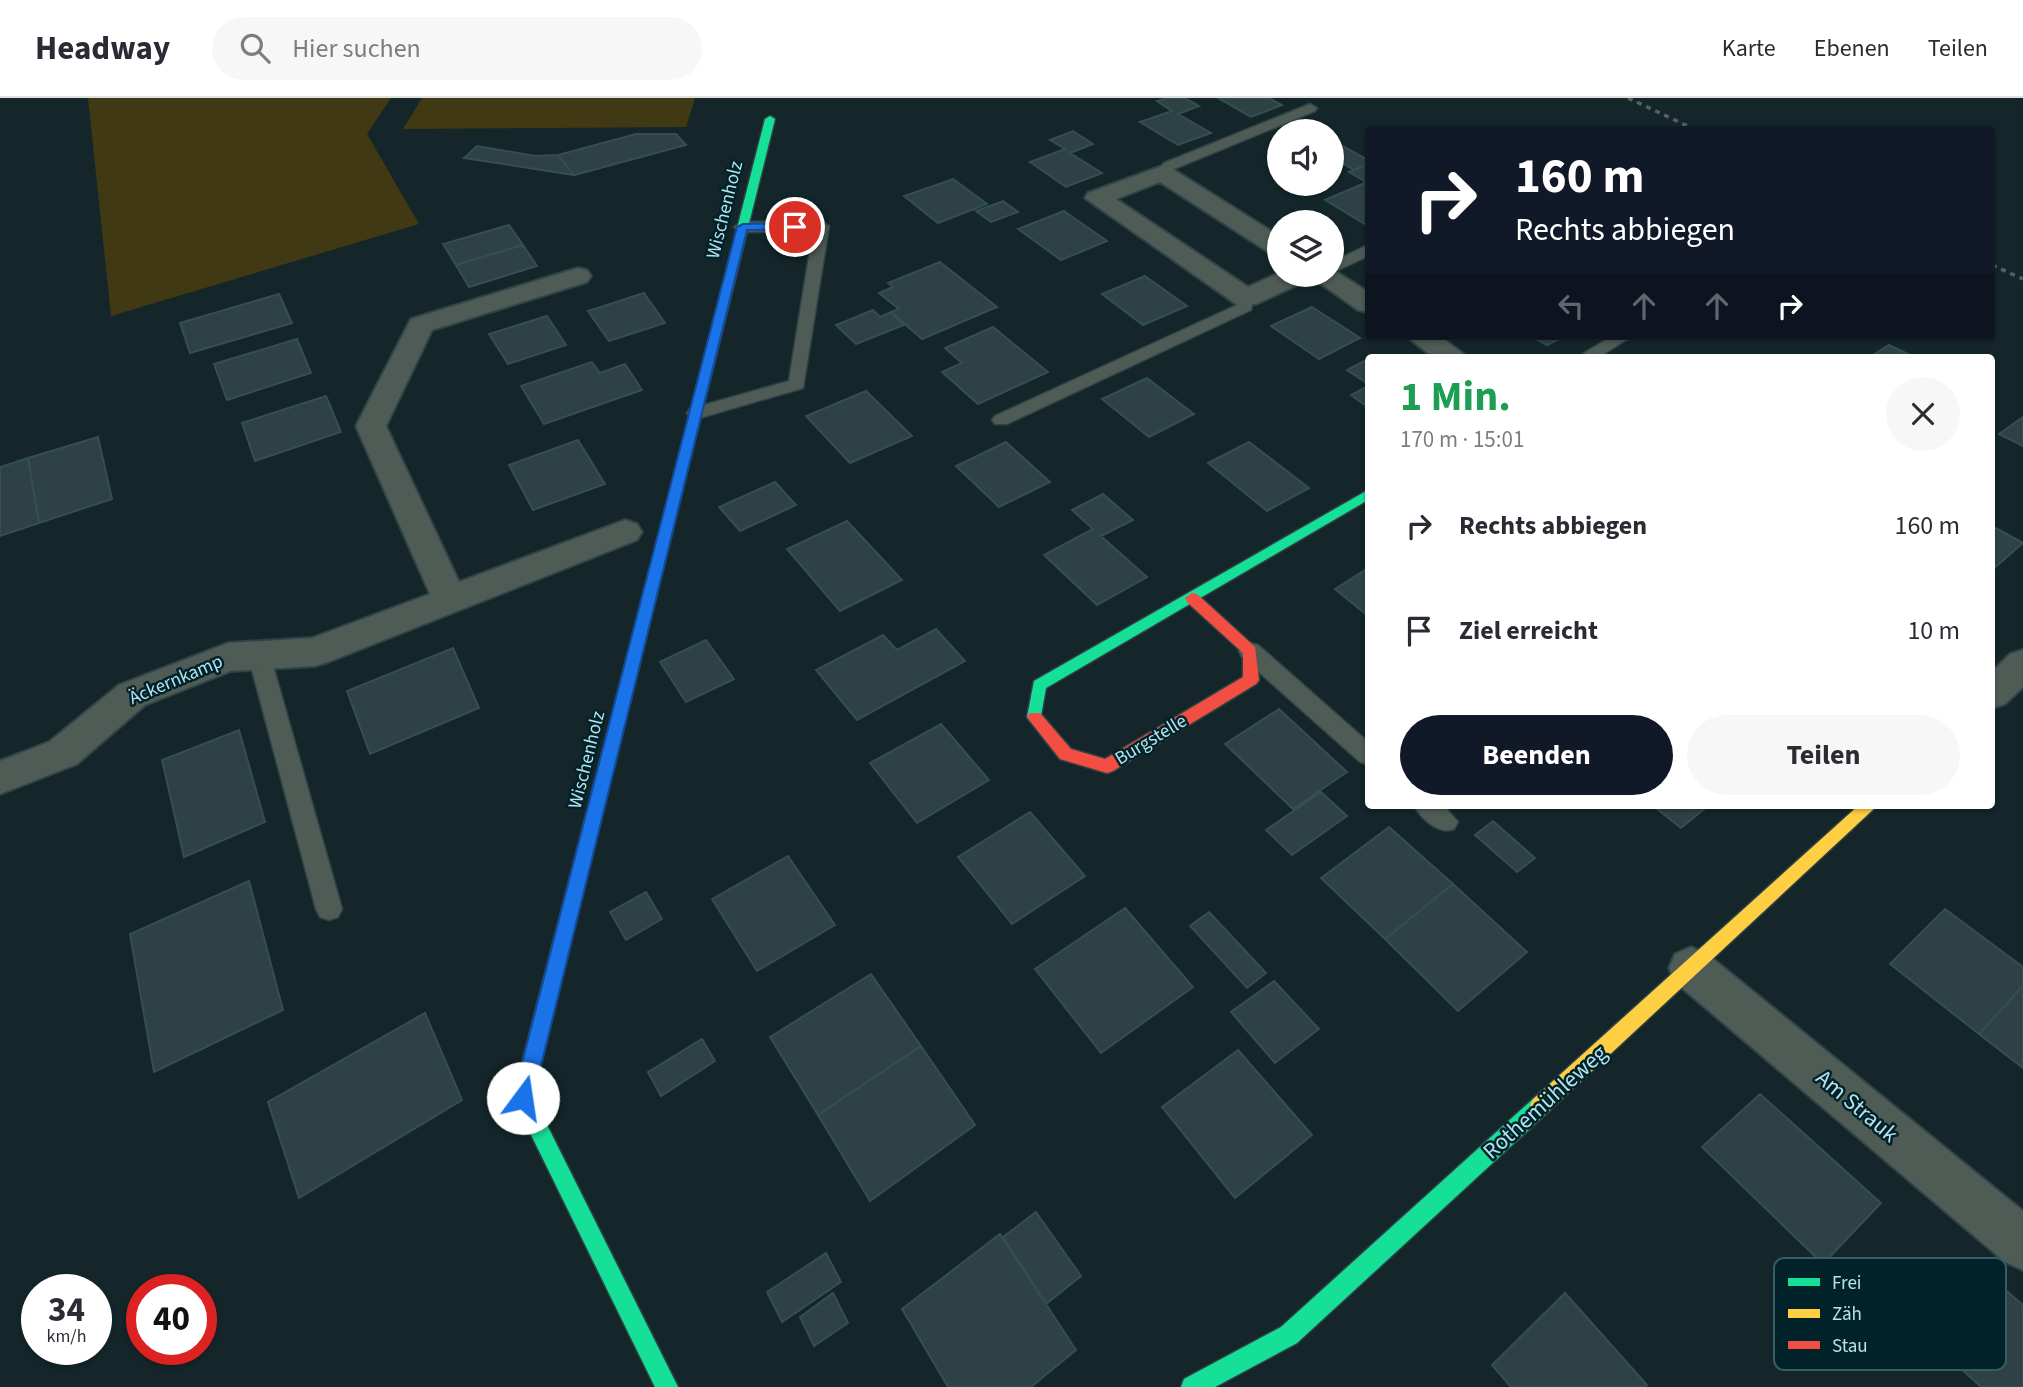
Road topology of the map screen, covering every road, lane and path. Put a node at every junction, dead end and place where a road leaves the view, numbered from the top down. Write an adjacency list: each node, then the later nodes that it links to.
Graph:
1 (1310, 108): 3 (lane)
2 (770, 120): 4 (street, Wischenholz)
3 (1162, 173): 5 (street); 11 (street)
4 (743, 227): 17 (street, Wischenholz); 17 (lane)
5 (1267, 239)
6 (1365, 252): 7 (lane)
7 (1344, 262)
8 (578, 276): 21 (street)
9 (1272, 287): 11 (street)
10 (1342, 287): 12 (street)
11 (1246, 299): 18 (lane)
12 (1365, 302)
13 (1426, 340): 15 (street)
14 (1617, 340): 16 (lane)
15 (1448, 354)
16 (1592, 354)
17 (696, 413): 36 (street, Wischenholz)
18 (1001, 420)
19 (1365, 496): 22 (street, Burgstelle)
20 (625, 532): 21 (street, Äckernkamp)
21 (449, 598): 24 (street, Äckernkamp)
22 (1192, 598): 23 (street); 23 (street, Burgstelle)
23 (1250, 651): 27 (lane)
24 (259, 655): 28 (street, Äckernkamp); 32 (lane)
25 (2023, 664): 26 (street)
26 (1995, 691)
27 (1365, 752)
28 (0, 778)
29 (1431, 809): 31 (lane)
30 (1866, 809): 33 (street, Rothemühleweg)
31 (1446, 822)
32 (329, 909)
33 (1691, 968): 34 (street, Am Strauk); 35 (street, Rothemühleweg)
34 (2023, 1244)
35 (1203, 1384)
36 (667, 1387)

